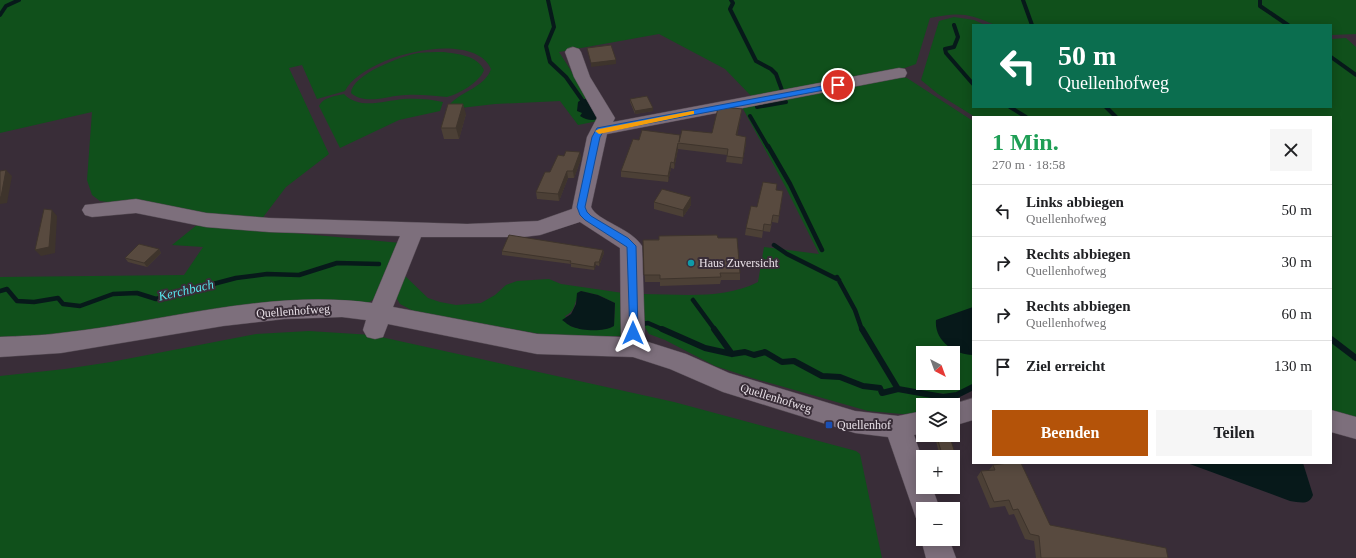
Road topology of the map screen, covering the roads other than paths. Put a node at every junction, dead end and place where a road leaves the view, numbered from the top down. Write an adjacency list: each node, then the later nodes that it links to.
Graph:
1 (573, 52): 3 (street)
2 (899, 73): 3 (street)
3 (600, 130): 5 (street)
4 (92, 210): 6 (street)
5 (583, 213): 6 (street); 9 (street)
6 (413, 231): 7 (street)
7 (377, 322): 8 (street, Quellenhofweg); 9 (street, Quellenhofweg)
8 (0, 347)
9 (633, 347): 13 (street, Quellenhofweg)
10 (972, 409): 11 (street)
11 (960, 413)
12 (1332, 421): 14 (street)
13 (910, 424): 15 (street)
14 (1356, 428)
15 (925, 502)
16 (937, 546): 17 (street)
17 (940, 558)

